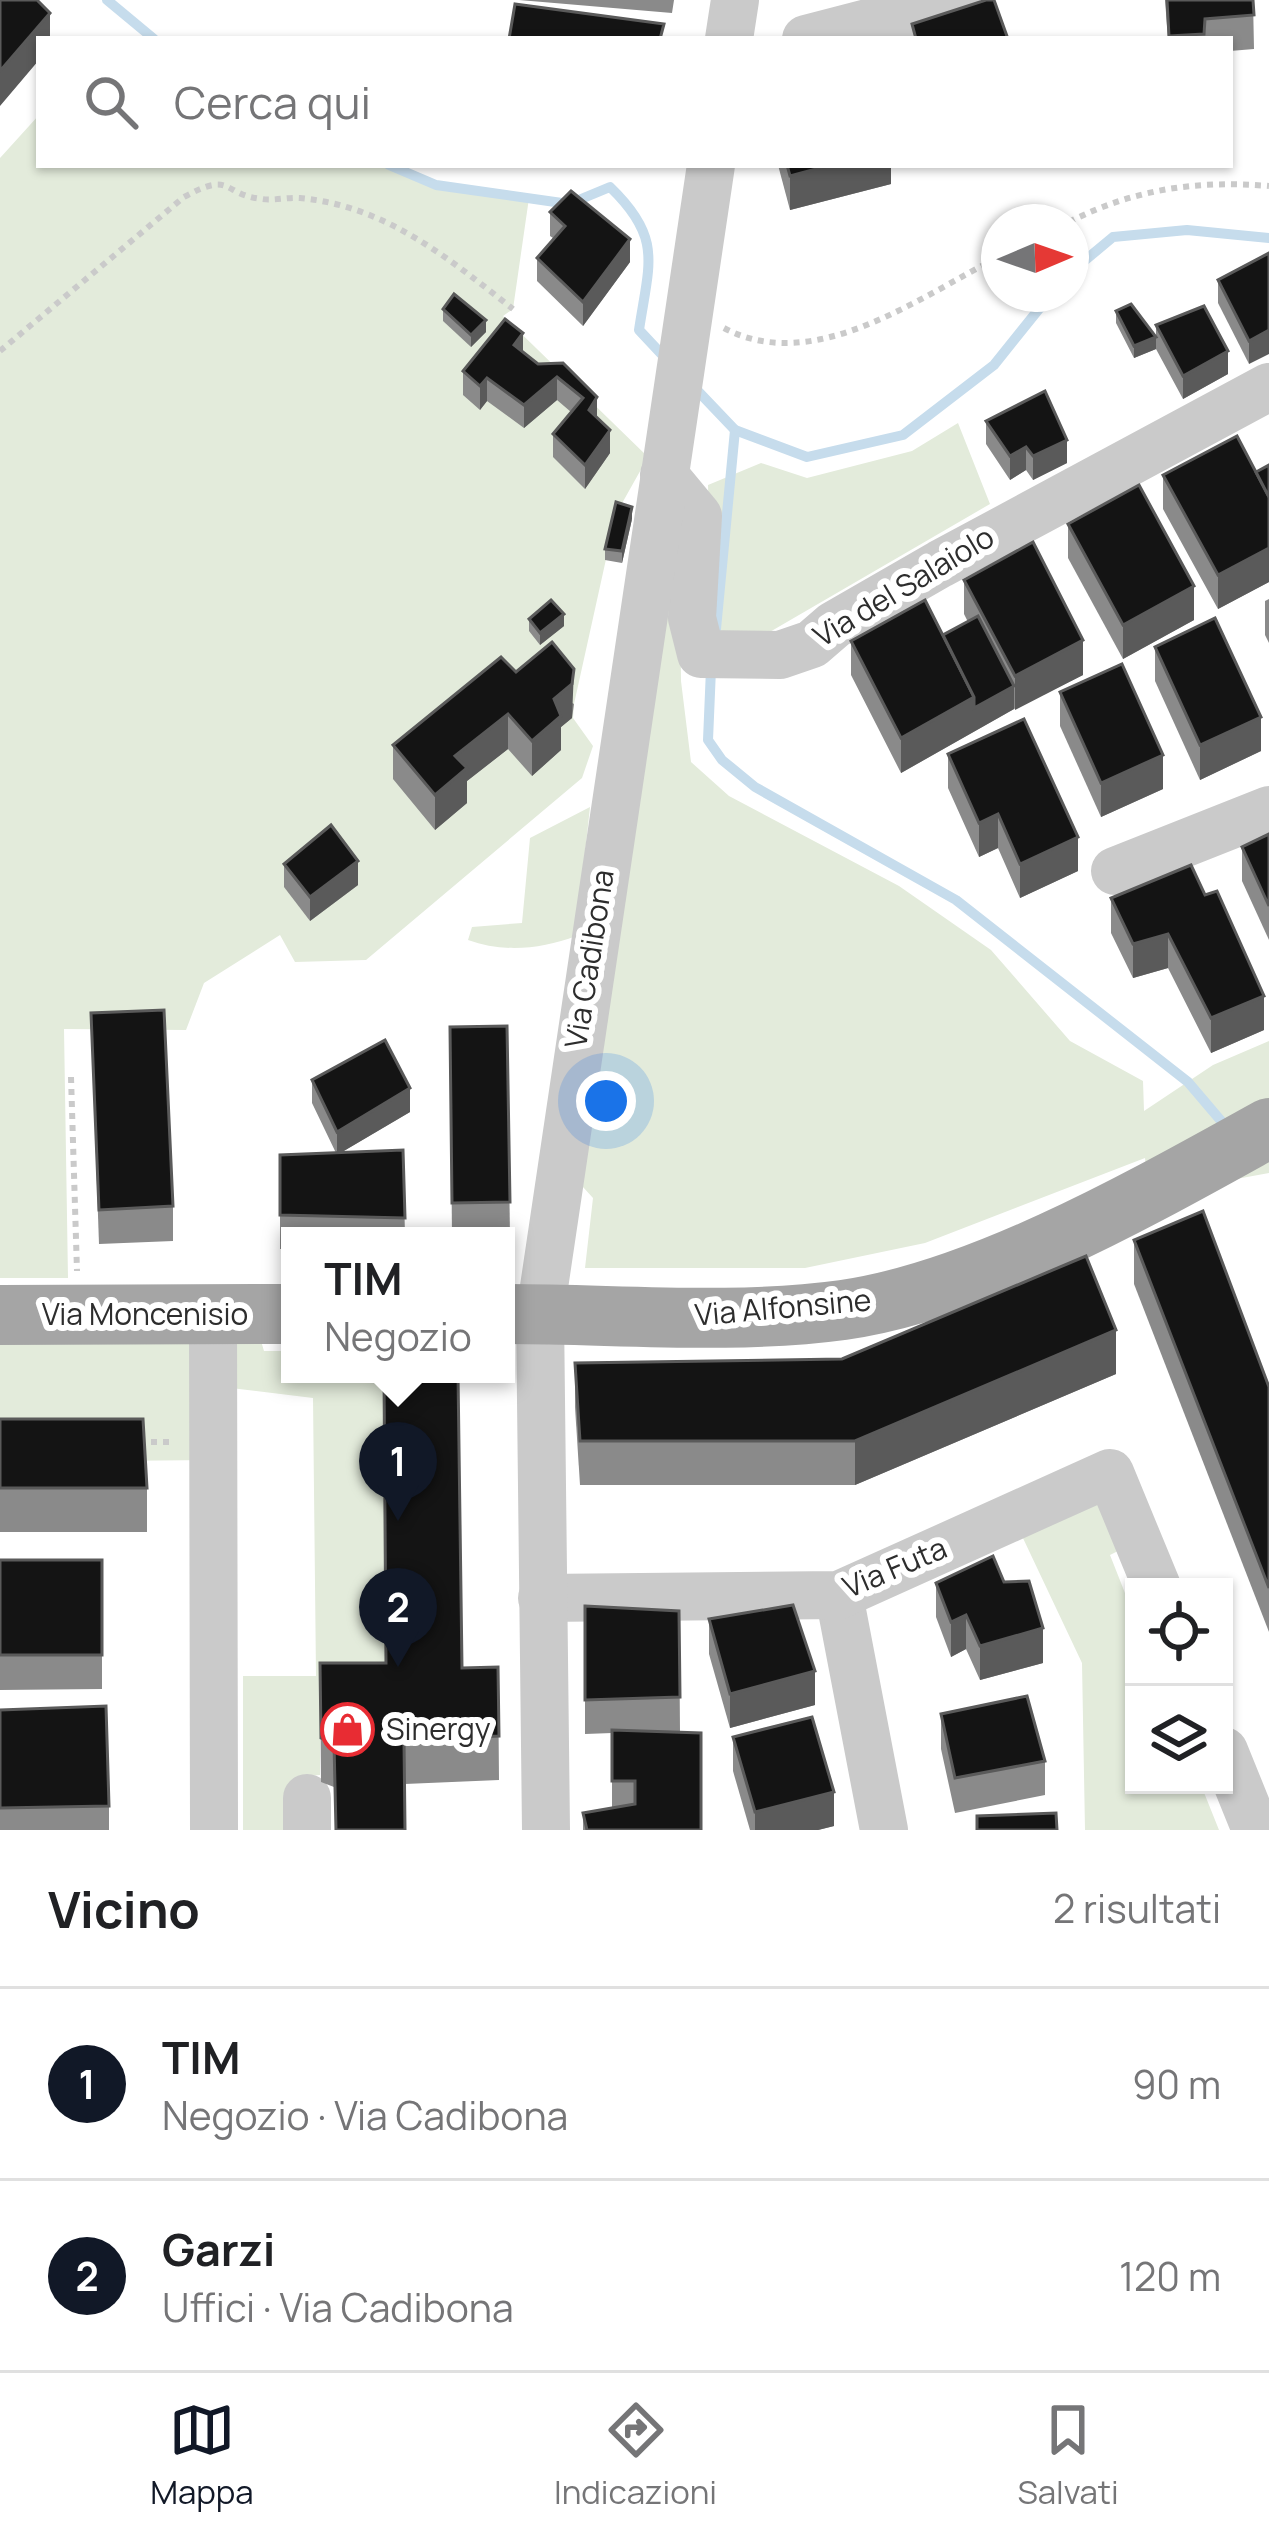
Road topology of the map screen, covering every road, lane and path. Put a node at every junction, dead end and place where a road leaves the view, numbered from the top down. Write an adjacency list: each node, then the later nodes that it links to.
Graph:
1 (735, 0): 3 (street)
2 (956, 0): 4 (street)
3 (729, 36)
4 (818, 36)
5 (711, 168): 10 (street, Via Cadibona)
6 (1269, 186): 7 (path)
7 (1089, 212)
8 (981, 266): 10 (path)
9 (513, 309): 11 (path)
10 (688, 319): 13 (street, Via Cadibona)
11 (0, 351)
12 (1269, 387): 13 (street, Via del Salaiolo)
13 (664, 475): 21 (street, Via Cadibona)
14 (1269, 810): 15 (street)
15 (1115, 871)
16 (71, 1077): 23 (path)
17 (1269, 1128): 19 (main road, Via Alfonsine)
18 (1269, 1173): 19 (main road, Via Alfonsine)
19 (1149, 1195): 21 (main road, Via Alfonsine)
20 (281, 1314): 24 (main road, Via Moncenisio)
21 (523, 1314): 29 (street, Via Cadibona)
22 (0, 1315): 23 (main road, Via Moncenisio)
23 (78, 1315): 24 (main road, Via Moncenisio)
24 (213, 1315): 26 (street)
25 (118, 1442): 26 (path)
26 (213, 1442): 31 (street)
27 (1153, 1578): 28 (street, Via Futa)
28 (838, 1595): 29 (street, Via Futa); 33 (street)
29 (542, 1598): 32 (street, Via Cadibona)
30 (1233, 1773): 34 (street)
31 (214, 1830)
32 (546, 1830)
33 (884, 1830)
34 (1256, 1830)

